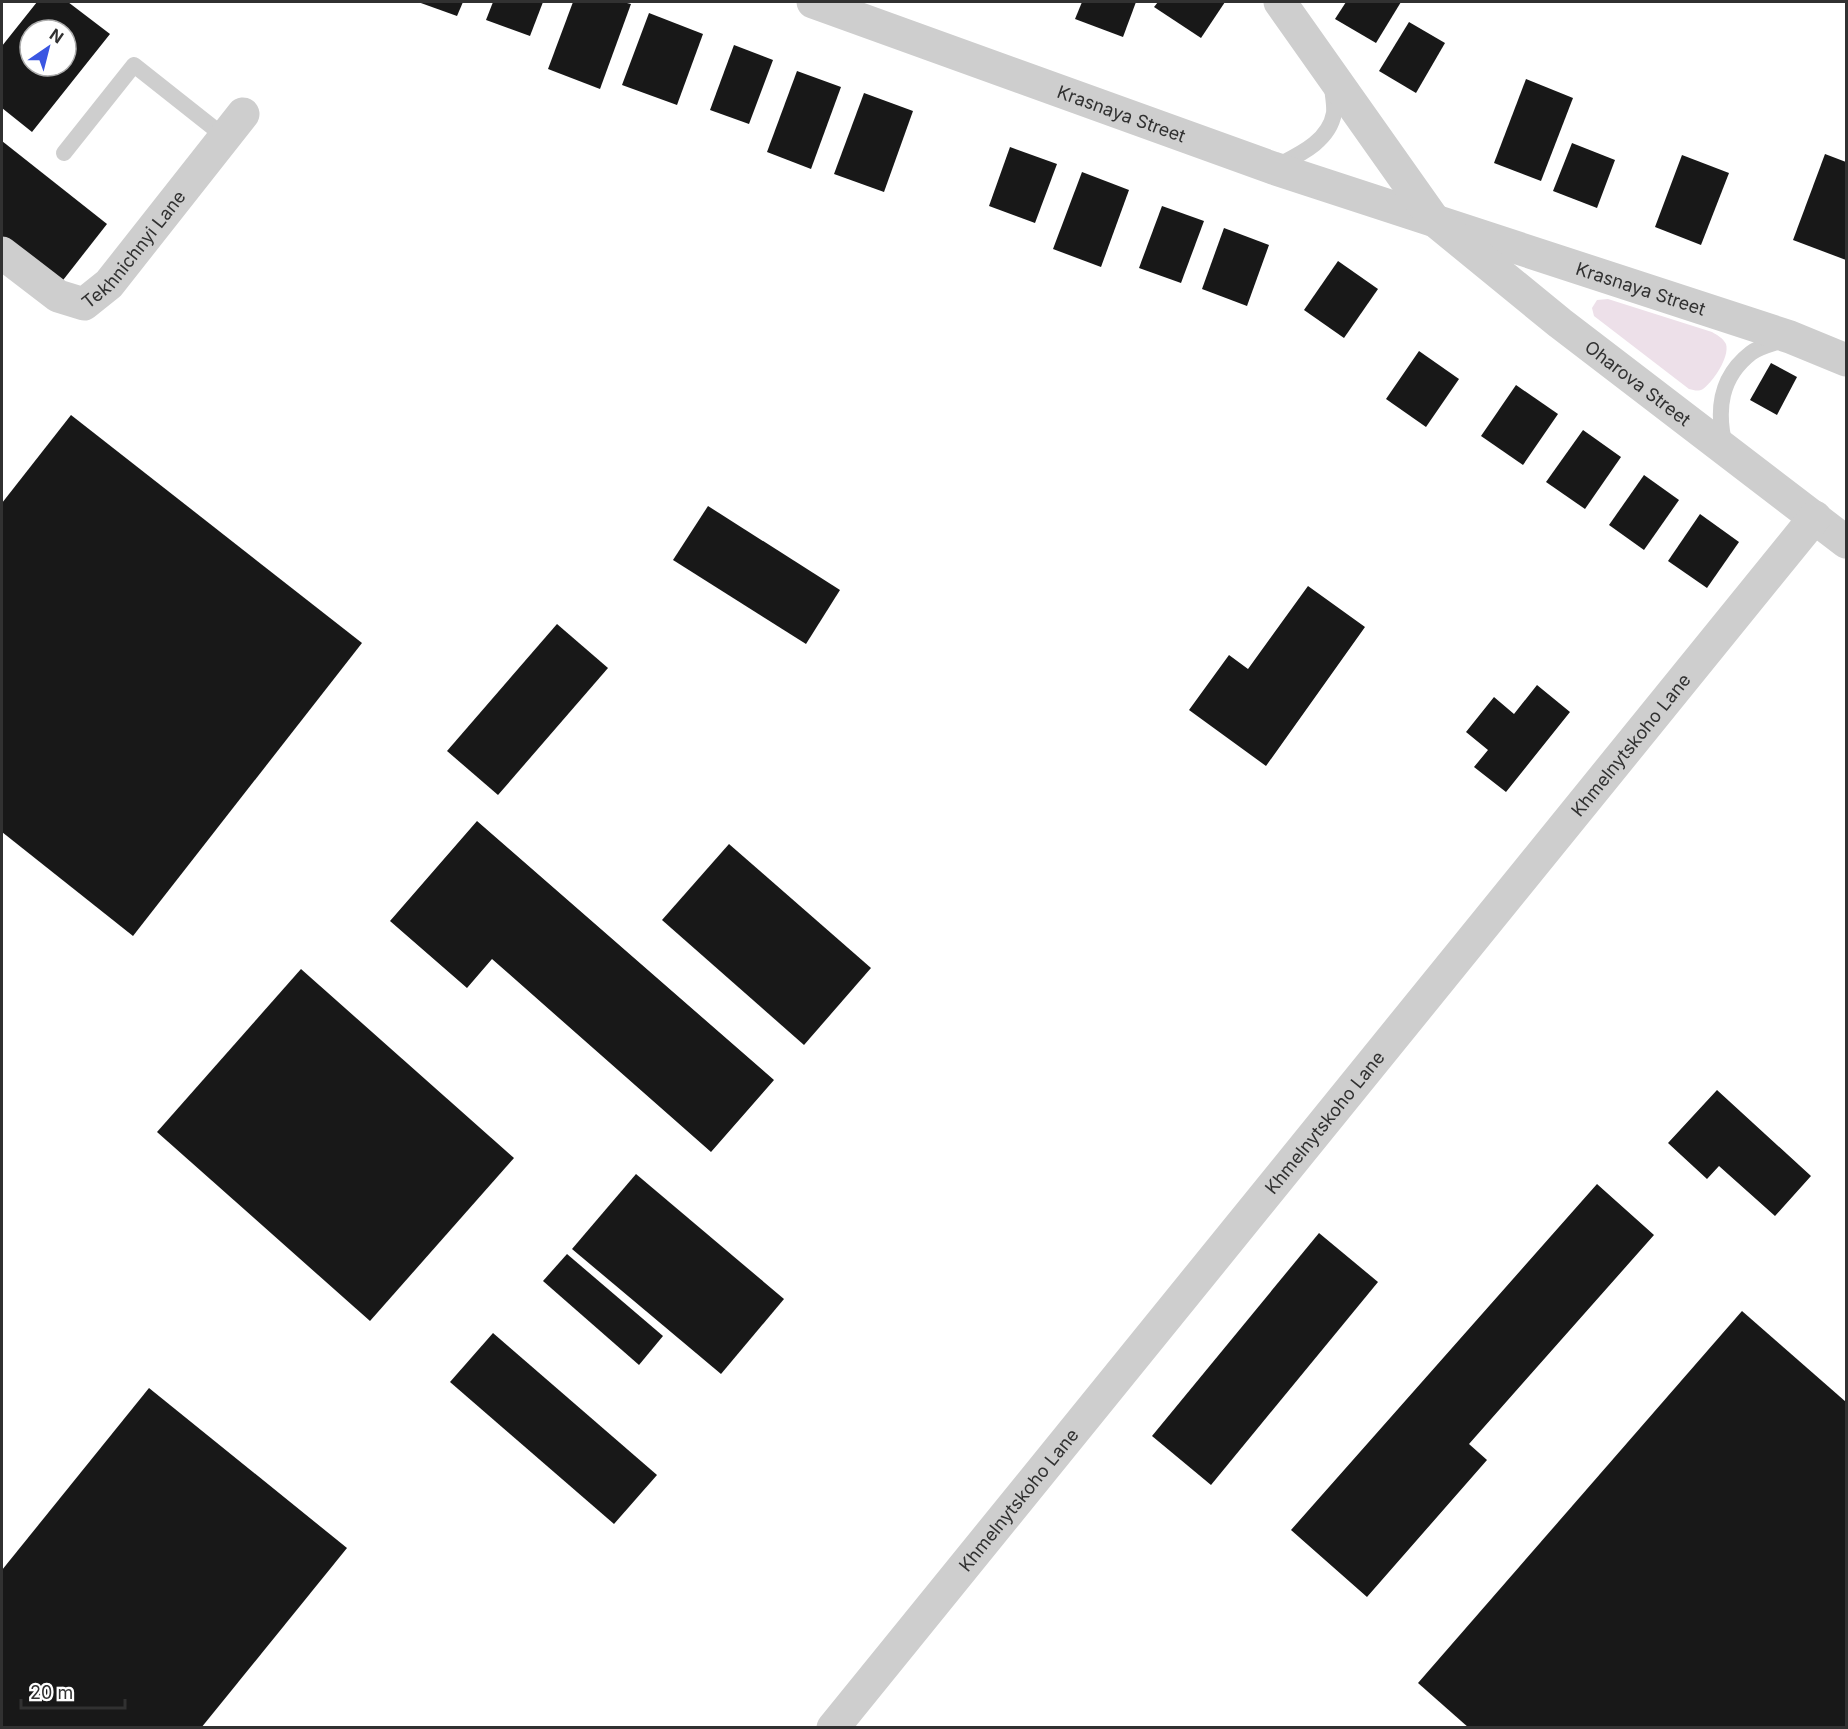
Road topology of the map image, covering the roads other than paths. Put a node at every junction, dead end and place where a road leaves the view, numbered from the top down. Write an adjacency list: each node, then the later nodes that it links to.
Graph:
1 (813, 2): 6 (street, Krasnaya Street)
2 (1281, 2): 3 (street)
3 (1331, 77): 6 (lane); 7 (street)
4 (234, 125): 5 (lane); 8 (street, Tekhnichnyi Lane)
5 (64, 153)
6 (1273, 168): 7 (street, Krasnaya Street)
7 (1434, 220): 9 (street, Krasnaya Street); 11 (street, Oharova Street)
8 (2, 253)
9 (1790, 337): 10 (street, Krasnaya Street); 11 (lane)
10 (1846, 360)
11 (1725, 449): 12 (street, Oharova Street)
12 (1815, 517): 13 (street, Oharova Street); 14 (street, Khmelnytskoho Lane)
13 (1846, 542)
14 (833, 1728)

